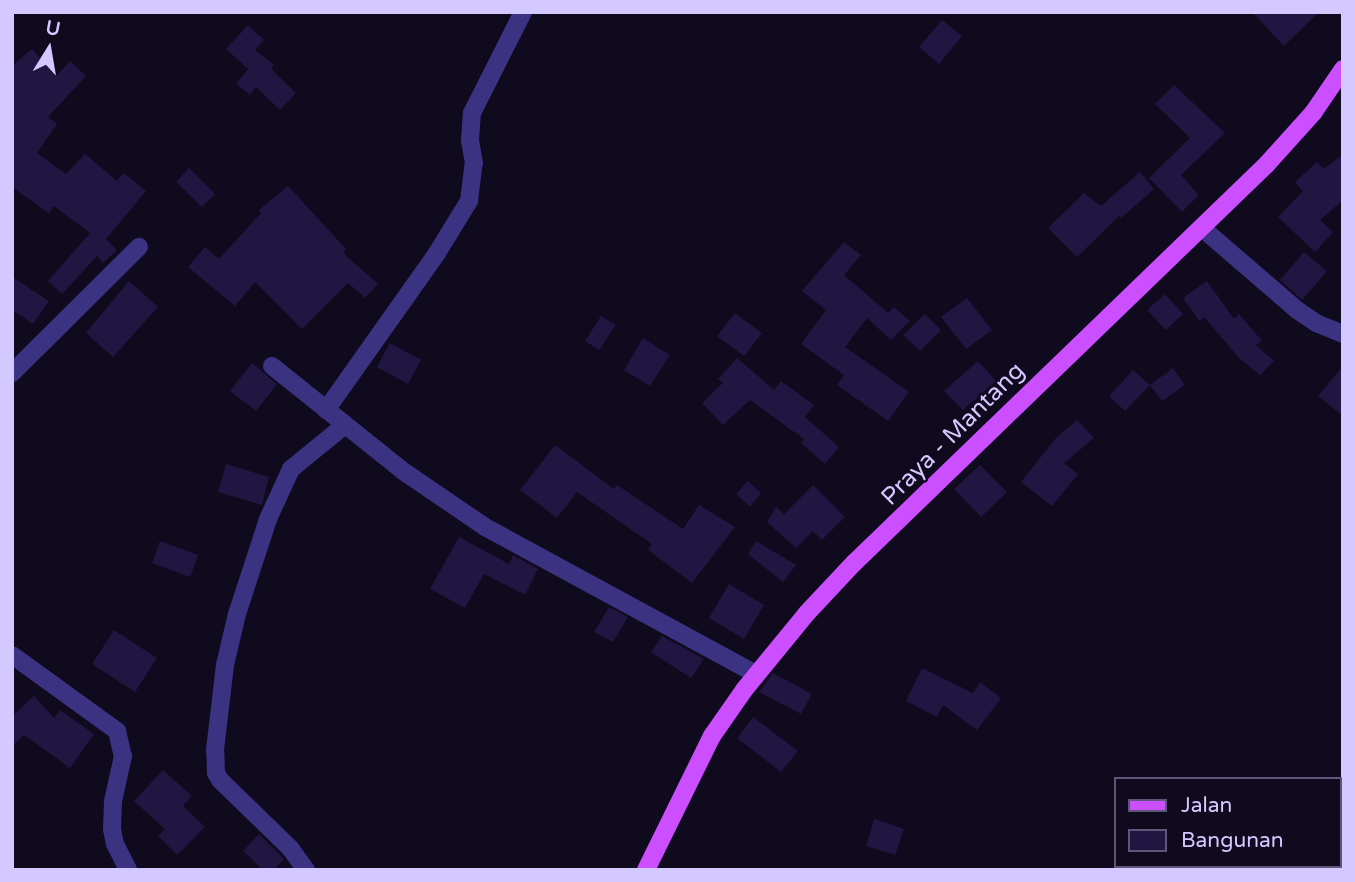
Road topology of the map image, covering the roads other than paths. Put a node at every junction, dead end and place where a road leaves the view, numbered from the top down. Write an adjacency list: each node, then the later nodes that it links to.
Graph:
1 (523, 12): 8 (street)
2 (1343, 69): 3 (main road, Praya - Mantang)
3 (1202, 228): 5 (street); 11 (main road, Praya - Mantang)
4 (139, 247): 7 (street)
5 (1343, 334)
6 (272, 366): 8 (street)
7 (12, 373)
8 (327, 410): 9 (street)
9 (345, 425): 11 (street); 13 (street)
10 (12, 654): 12 (street)
11 (756, 674): 14 (main road, Praya - Mantang)
12 (128, 870)
13 (306, 870)
14 (646, 870)

